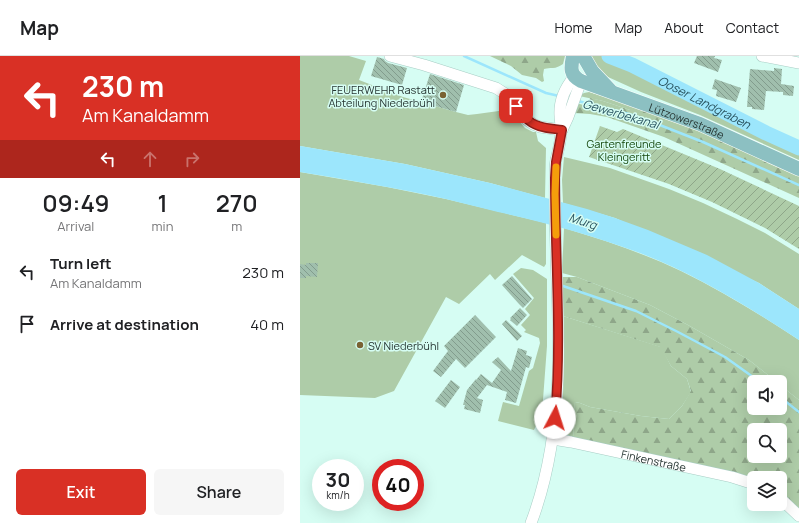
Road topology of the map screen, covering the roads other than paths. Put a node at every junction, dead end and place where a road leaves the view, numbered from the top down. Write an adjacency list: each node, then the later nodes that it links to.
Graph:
1 (390, 56): 8 (street)
2 (762, 56): 4 (street)
3 (578, 57): 5 (main road); 6 (main road)
4 (796, 61)
5 (577, 79): 6 (main road, Lützowerstraße); 7 (street); 7 (street)
6 (613, 93): 9 (main road, Lützowerstraße)
7 (566, 107): 8 (street)
8 (562, 130): 10 (street)
9 (799, 168)
10 (552, 439): 11 (street, Finkenstraße); 14 (street)
11 (747, 482)
12 (787, 505): 13 (street)
13 (799, 516)
14 (531, 523)

